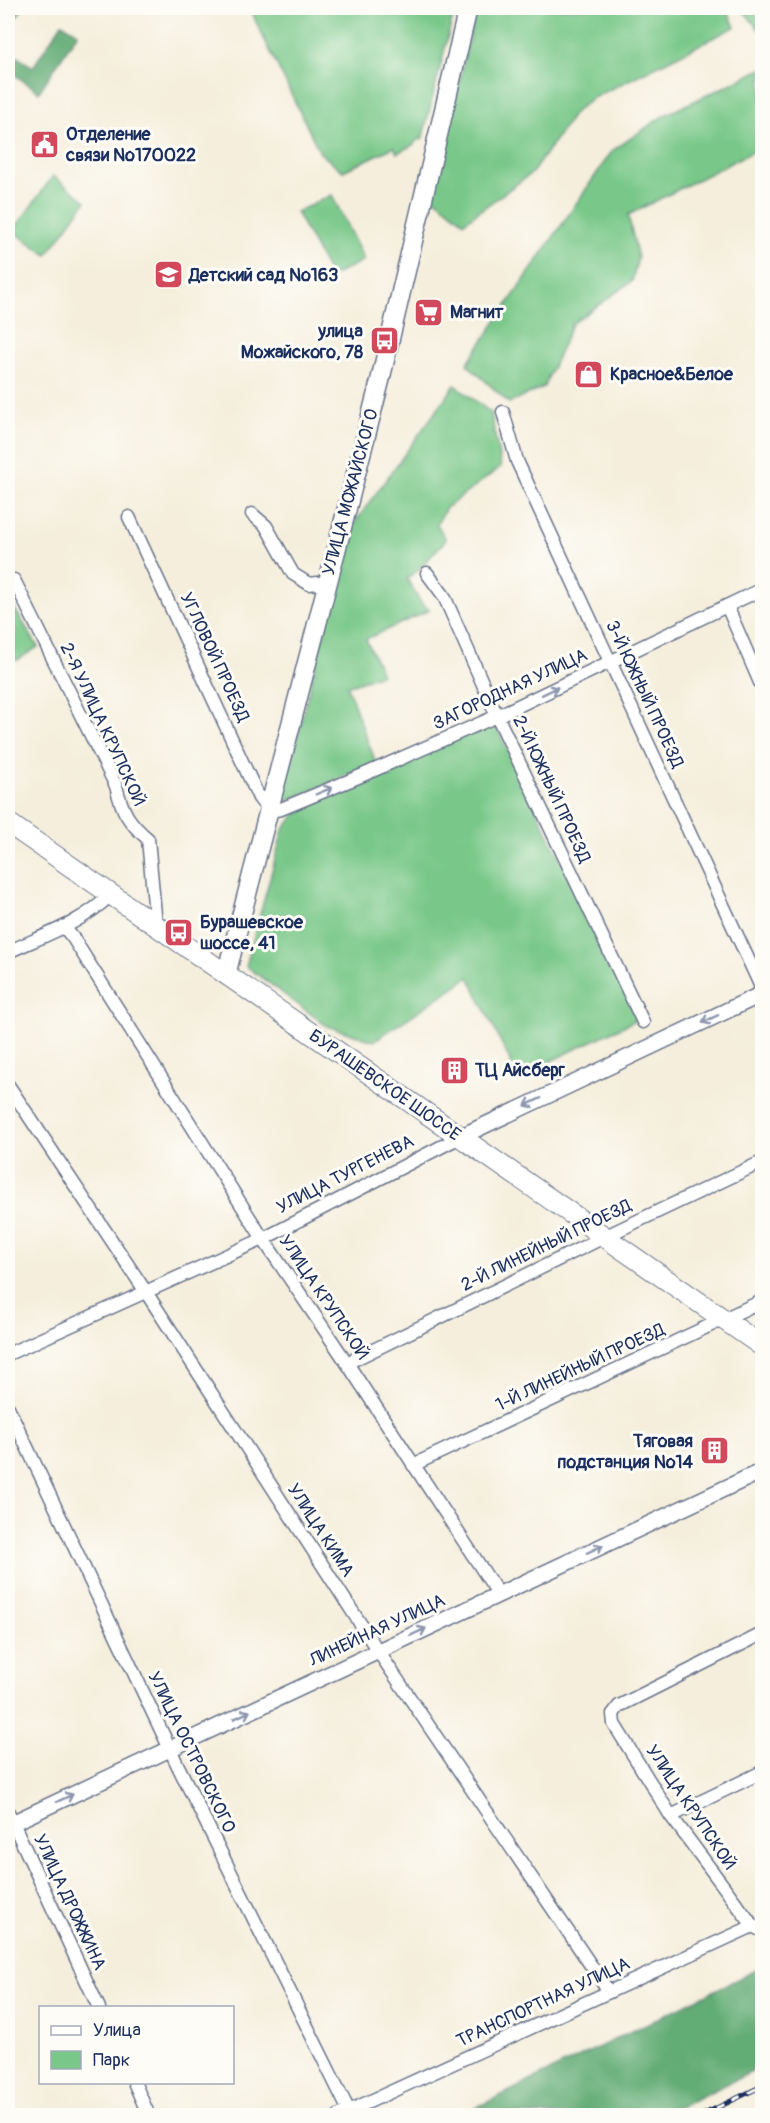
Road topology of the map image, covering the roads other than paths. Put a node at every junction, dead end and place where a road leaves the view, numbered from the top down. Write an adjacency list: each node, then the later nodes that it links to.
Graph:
1 (468, 8): 7 (main road, УЛИЦА МОЖАЙСКОГО)
2 (503, 412): 10 (street, 3-Й ЮЖНЫЙ ПРОЕЗД)
3 (252, 514): 7 (street)
4 (129, 517): 13 (street, УГЛОВОЙ ПРОЕЗД)
5 (428, 573): 12 (street, 2-Й ЮЖНЫЙ ПРОЕЗД)
6 (14, 580): 16 (street, 2-Я УЛИЦА КРУПСКОЙ)
7 (318, 583): 13 (main road, УЛИЦА МОЖАЙСКОГО)
8 (762, 589): 9 (street, ЗАГОРОДНАЯ УЛИЦА)
9 (727, 606): 10 (street, ЗАГОРОДНАЯ УЛИЦА); 11 (street)
10 (610, 661): 12 (street, ЗАГОРОДНАЯ УЛИЦА, one-way to 10); 20 (street, 3-Й ЮЖНЫЙ ПРОЕЗД)
11 (762, 687)
12 (497, 716): 13 (street, ЗАГОРОДНАЯ УЛИЦА, one-way to 12); 22 (street, 2-Й ЮЖНЫЙ ПРОЕЗД)
13 (269, 811): 19 (main road, УЛИЦА МОЖАЙСКОГО)
14 (8, 823): 15 (main road, БУРАШЕВСКОЕ ШОССЕ)
15 (110, 895): 16 (main road, БУРАШЕВСКОЕ ШОССЕ); 17 (street)
16 (156, 925): 19 (main road, БУРАШЕВСКОЕ ШОССЕ)
17 (64, 927): 18 (street); 27 (street, УЛИЦА КРУПСКОЙ)
18 (8, 952)
19 (226, 975): 24 (main road, БУРАШЕВСКОЕ ШОССЕ)
20 (762, 989)
21 (762, 994): 24 (street, УЛИЦА ТУРГЕНЕВА, one-way to 24)
22 (642, 1022)
23 (8, 1085): 28 (street, УЛИЦА КИМА)
24 (460, 1137): 26 (main road, БУРАШЕВСКОЕ ШОССЕ); 27 (street, УЛИЦА ТУРГЕНЕВА)
25 (762, 1162): 26 (street, 2-Й ЛИНЕЙНЫЙ ПРОЕЗД)
26 (604, 1237): 30 (main road, БУРАШЕВСКОЕ ШОССЕ); 33 (street, 2-Й ЛИНЕЙНЫЙ ПРОЕЗД)
27 (263, 1239): 28 (street, УЛИЦА ТУРГЕНЕВА); 33 (street, УЛИЦА КРУПСКОЙ)
28 (146, 1292): 32 (street, УЛИЦА ТУРГЕНЕВА); 39 (street, УЛИЦА КИМА)
29 (762, 1301): 30 (street, 1-Й ЛИНЕЙНЫЙ ПРОЕЗД)
30 (723, 1320): 31 (main road, БУРАШЕВСКОЕ ШОССЕ); 35 (street, 1-Й ЛИНЕЙНЫЙ ПРОЕЗД)
31 (762, 1346)
32 (8, 1354)
33 (347, 1363): 35 (street, УЛИЦА КРУПСКОЙ)
34 (8, 1407): 40 (street, УЛИЦА ОСТРОВСКОГО)
35 (413, 1465): 37 (street, УЛИЦА КРУПСКОЙ)
36 (762, 1471): 37 (street, ЛИНЕЙНАЯ УЛИЦА, one-way to 36)
37 (499, 1595): 39 (street, ЛИНЕЙНАЯ УЛИЦА, one-way to 37)
38 (762, 1634): 42 (street, УЛИЦА КРУПСКОЙ)
39 (378, 1651): 40 (street, ЛИНЕЙНАЯ УЛИЦА, one-way to 39); 45 (street, УЛИЦА КИМА)
40 (171, 1748): 43 (street, ЛИНЕЙНАЯ УЛИЦА, one-way to 40); 48 (street, УЛИЦА ОСТРОВСКОГО)
41 (762, 1772): 42 (street)
42 (671, 1816): 44 (street, УЛИЦА КРУПСКОЙ)
43 (9, 1820): 46 (street, УЛИЦА ДРОЖЖИНА)
44 (758, 1929): 45 (street, ТРАНСПОРТНАЯ УЛИЦА)
45 (609, 1992): 48 (street, ТРАНСПОРТНАЯ УЛИЦА)
46 (99, 2006)
47 (135, 2084): 49 (street)
48 (343, 2113)
49 (149, 2115)

